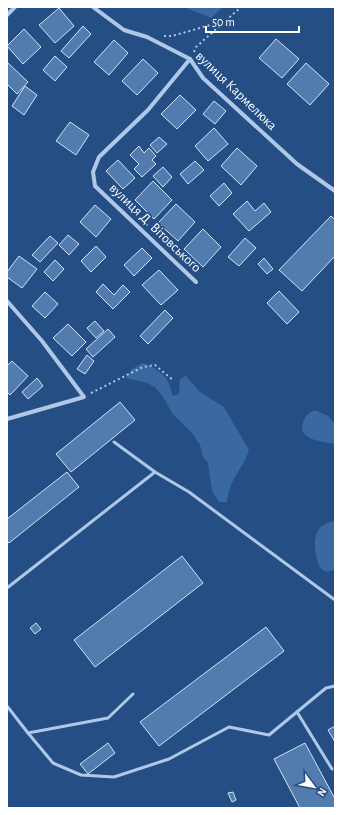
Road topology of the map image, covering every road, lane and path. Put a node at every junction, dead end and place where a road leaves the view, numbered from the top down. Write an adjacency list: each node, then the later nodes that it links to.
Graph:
1 (15, 7): 4 (street)
2 (92, 7): 6 (street, вулиця Кармелюка)
3 (241, 7): 5 (path)
4 (7, 15)
5 (224, 22): 6 (path); 7 (path)
6 (147, 37): 8 (street, вулиця Кармелюка)
7 (196, 47)
8 (190, 60): 9 (street, вулиця Кармелюка); 10 (street, вулиця Д. Вітовського)
9 (335, 191)
10 (196, 282)
11 (7, 301): 13 (street)
12 (173, 380): 13 (path)
13 (84, 396): 14 (street)
14 (7, 419)
15 (114, 442): 16 (lane)
16 (155, 472): 17 (lane); 18 (lane)
17 (7, 588)
18 (335, 600)
19 (335, 686): 22 (lane)
20 (133, 694): 23 (lane)
21 (7, 706): 23 (lane)
22 (297, 712): 23 (lane); 24 (lane)
23 (28, 733)
24 (332, 769)

